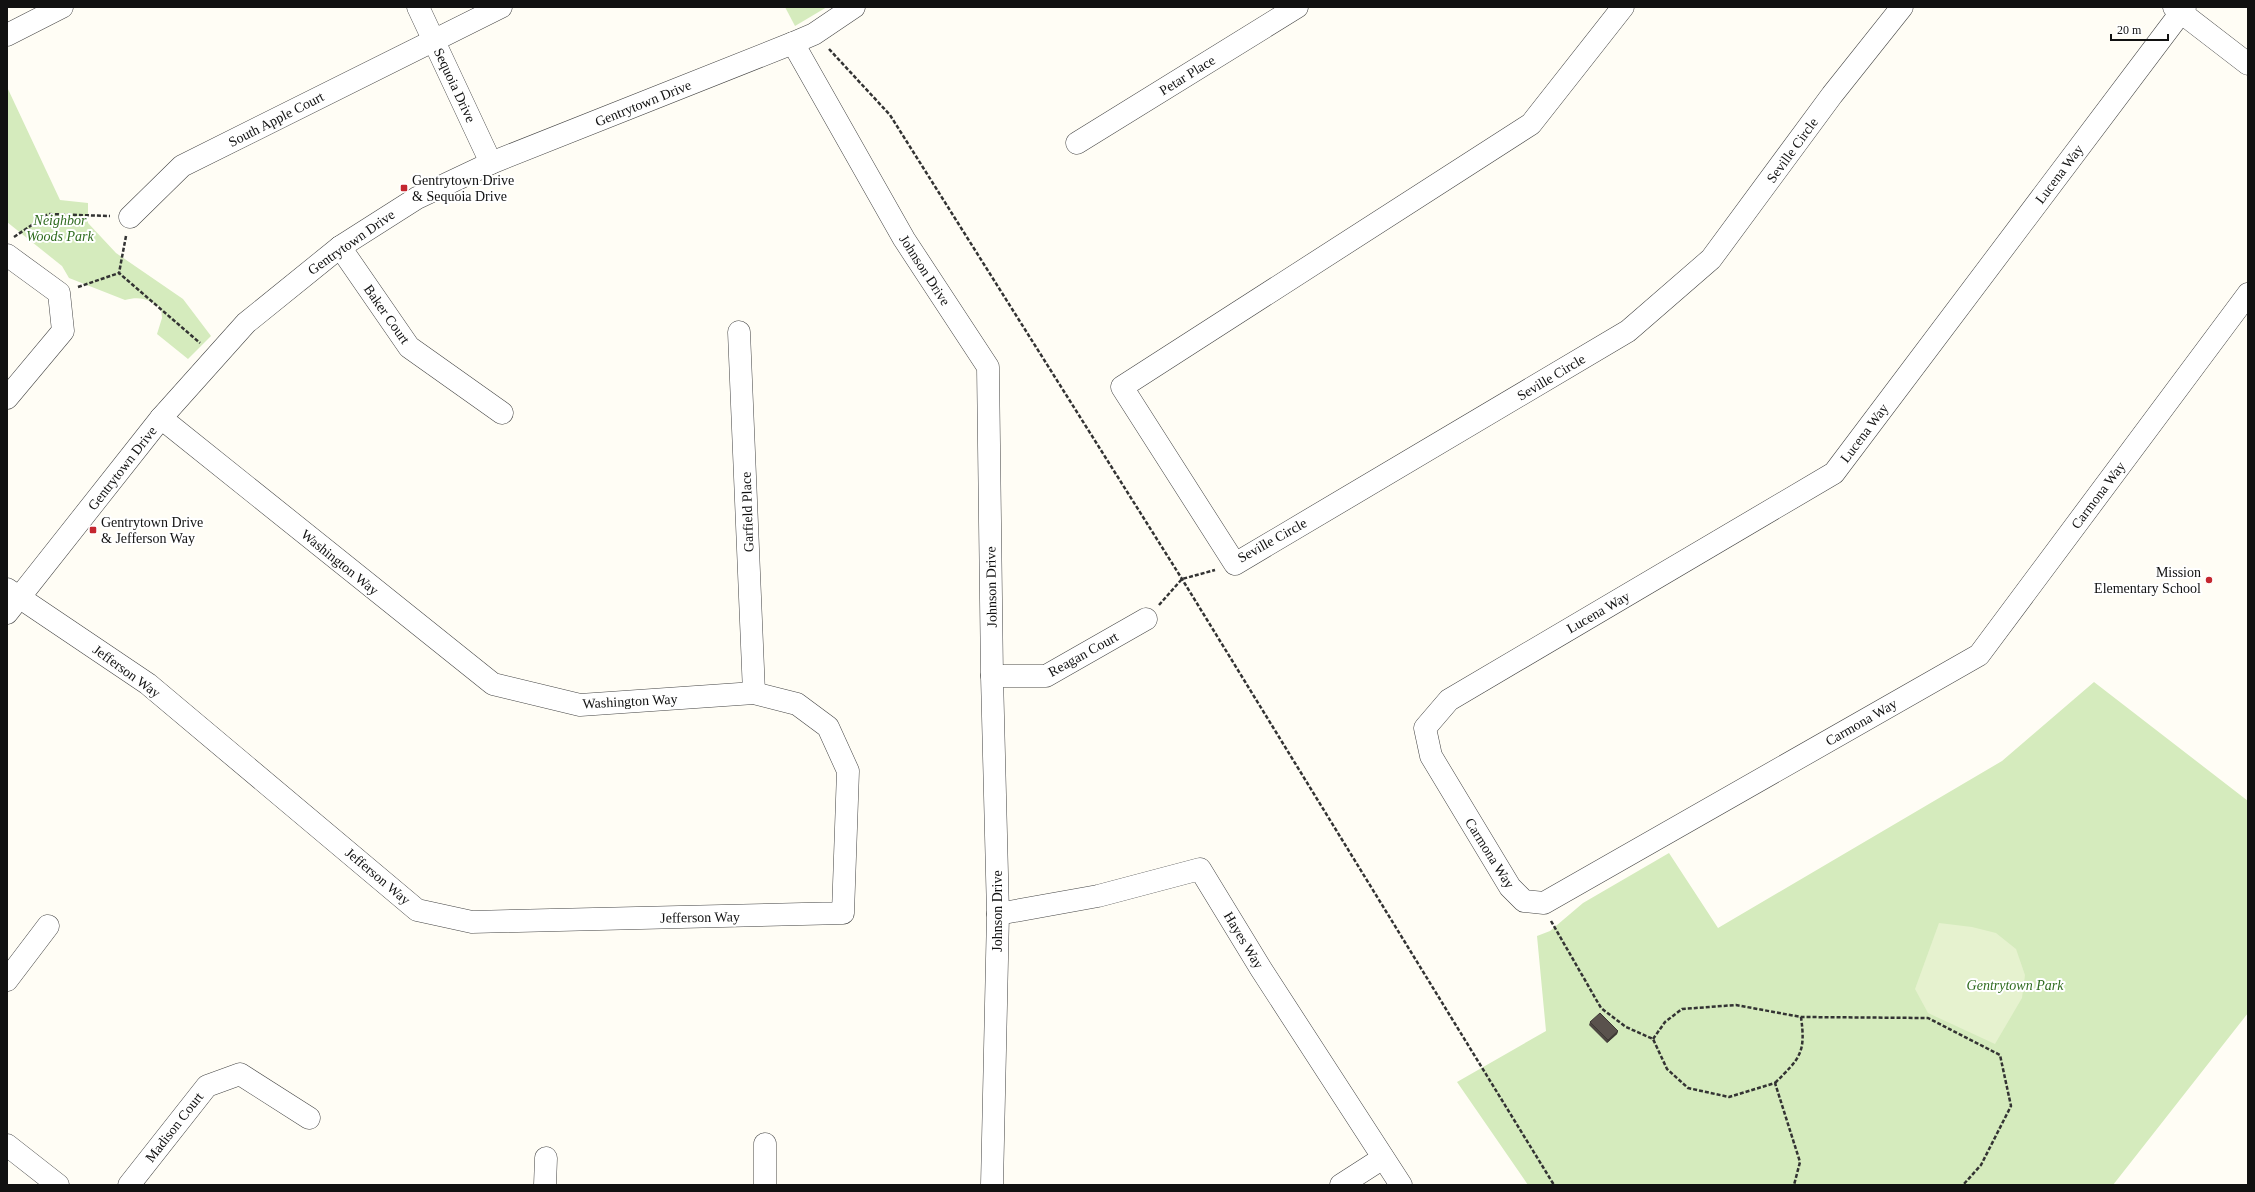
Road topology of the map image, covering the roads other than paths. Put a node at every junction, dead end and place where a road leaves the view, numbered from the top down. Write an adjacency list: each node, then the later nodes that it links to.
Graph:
1 (62, 7): 9 (street)
2 (418, 7): 10 (street, Sequoia Drive)
3 (501, 7): 10 (street, South Apple Court)
4 (854, 7): 11 (street, Gentrytown Drive)
5 (1298, 7): 13 (street, Petar Place)
6 (1623, 7): 7 (street, Seville Circle)
7 (1902, 7)
8 (2180, 9): 12 (street); 27 (street, Lucena Way)
9 (7, 35)
10 (434, 39): 14 (street, Sequoia Drive); 15 (street, South Apple Court)
11 (793, 43): 14 (street, Gentrytown Drive); 25 (street, Johnson Drive)
12 (2248, 64)
13 (1077, 144)
14 (491, 163): 17 (street, Gentrytown Drive)
15 (130, 217)
16 (10, 246): 20 (street)
17 (340, 247): 21 (street, Baker Court); 22 (street, Gentrytown Drive)
18 (2248, 294): 27 (street, Carmona Way)
19 (739, 332): 26 (street, Garfield Place)
20 (7, 398)
21 (502, 413)
22 (161, 418): 23 (street, Gentrytown Drive); 26 (street, Washington Way)
23 (11, 599): 28 (street, Jefferson Way)
24 (1146, 619): 25 (street, Reagan Court)
25 (992, 676): 29 (street, Johnson Drive)
26 (754, 693): 28 (street, Washington Way)
27 (1425, 728)
28 (843, 913)
29 (998, 914): 36 (street, Hayes Way); 41 (street, Johnson Drive)
30 (48, 926): 31 (street)
31 (7, 980)
32 (309, 1118): 38 (street, Madison Court)
33 (765, 1144): 40 (street)
34 (7, 1145): 37 (street)
35 (546, 1158): 39 (street)
36 (1383, 1158): 42 (street); 43 (street, Hayes Way)
37 (58, 1185)
38 (128, 1185)
39 (545, 1185)
40 (765, 1185)
41 (992, 1185)
42 (1342, 1185)
43 (1401, 1185)

